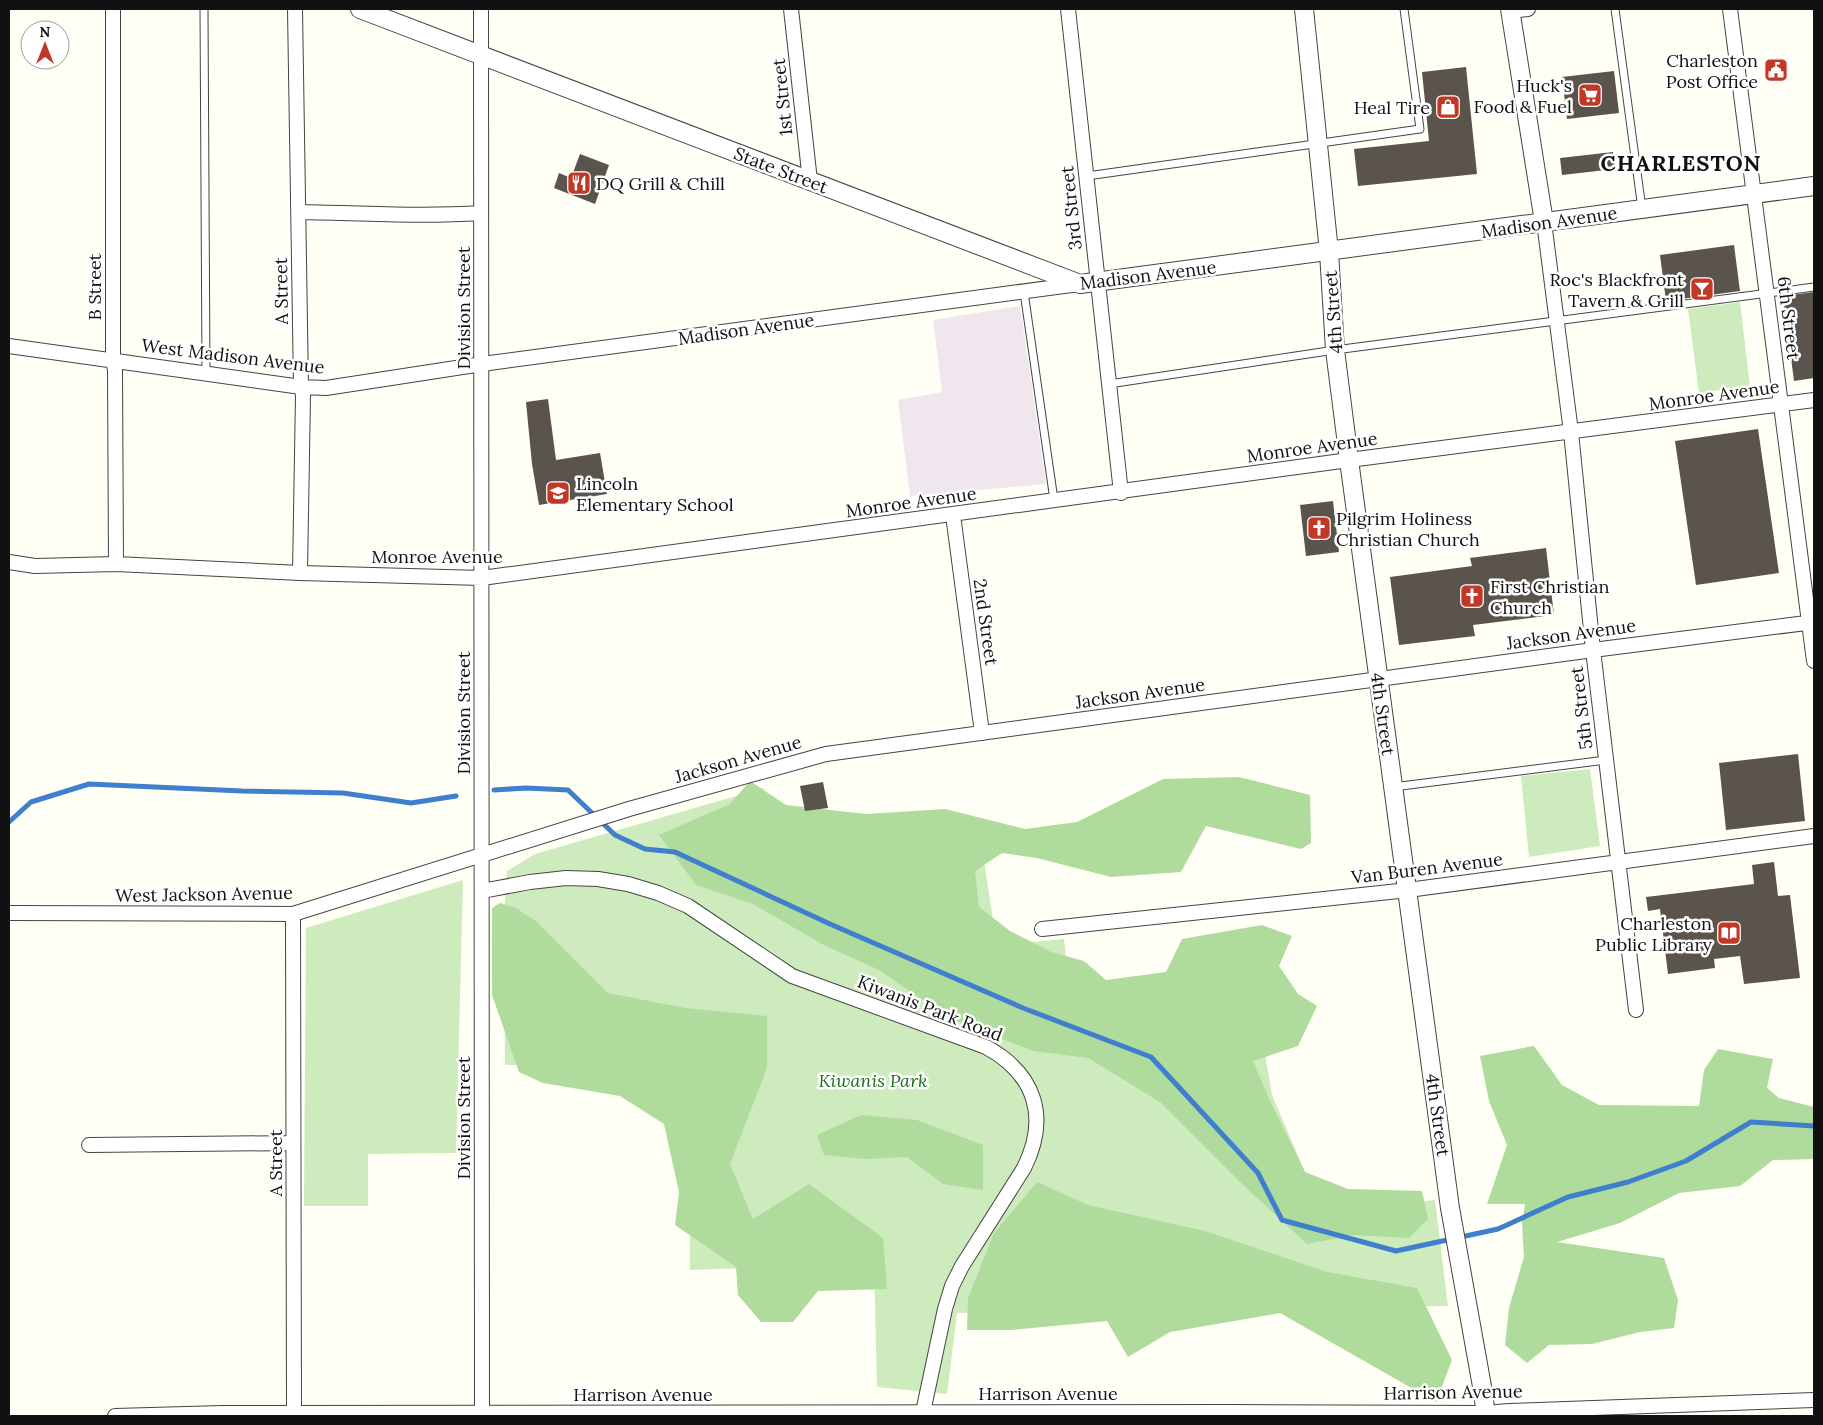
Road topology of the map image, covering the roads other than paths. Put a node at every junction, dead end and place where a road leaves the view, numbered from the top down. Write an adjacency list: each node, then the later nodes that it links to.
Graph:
1 (113, 9): 33 (street, B Street)
2 (204, 9): 35 (lane)
3 (295, 9): 21 (street, A Street)
4 (360, 9): 14 (street, State Street)
5 (481, 9): 14 (street, Division Street)
6 (791, 9): 17 (street, 1st Street)
7 (1068, 9): 16 (street, 3rd Street)
8 (1304, 9): 15 (street, 4th Street)
9 (1404, 9): 15 (lane)
10 (1528, 9): 13 (street)
11 (1615, 9): 20 (lane)
12 (1730, 9): 19 (street, 6th Street)
13 (1510, 10): 23 (street)
14 (481, 55): 17 (street, State Street); 22 (street, Division Street)
15 (1319, 144): 16 (lane); 24 (street, 4th Street)
16 (1087, 176): 25 (street, 3rd Street)
17 (810, 181): 26 (street, State Street)
18 (1814, 186): 19 (street, Madison Avenue)
19 (1754, 194): 20 (street, Madison Avenue); 29 (street, 6th Street)
20 (1642, 209): 23 (street, Madison Avenue)
21 (299, 212): 22 (street); 37 (street, A Street)
22 (481, 213): 34 (street, Division Street)
23 (1544, 222): 24 (street, Madison Avenue); 30 (street, 5th Street)
24 (1329, 252): 25 (street, Madison Avenue); 32 (street, 4th Street)
25 (1098, 282): 26 (street, Madison Avenue); 36 (street, 3rd Street)
26 (1080, 284): 28 (street, Madison Avenue)
27 (1814, 287): 29 (lane)
28 (1024, 292): 34 (street, Madison Avenue); 43 (lane)
29 (1767, 293): 30 (lane); 39 (street, 6th Street)
30 (1556, 322): 32 (lane); 40 (street, 5th Street)
31 (9, 346): 33 (street, West Madison Avenue)
32 (1335, 350): 36 (lane); 41 (street, 4th Street)
33 (113, 360): 35 (street, West Madison Avenue); 46 (street, B Street)
34 (482, 364): 37 (street, West Madison Avenue); 48 (street, Division Street)
35 (206, 374): 37 (street, West Madison Avenue)
36 (1109, 384): 42 (street, 3rd Street)
37 (301, 387): 47 (street, A Street)
38 (1814, 400): 39 (street, Monroe Avenue)
39 (1781, 405): 40 (street, Monroe Avenue); 49 (street, 6th Street)
40 (1571, 432): 41 (street, Monroe Avenue); 50 (street, 5th Street)
41 (1349, 460): 42 (street, Monroe Avenue); 52 (street, 4th Street)
42 (1121, 493): 43 (street, Monroe Avenue)
43 (1054, 500): 44 (street, Monroe Avenue)
44 (953, 515): 48 (street, Monroe Avenue); 53 (street, 2nd Street)
45 (9, 562): 46 (street, Monroe Avenue)
46 (116, 564): 47 (street, Monroe Avenue)
47 (300, 573): 48 (street, Monroe Avenue)
48 (482, 578): 57 (street, Division Street)
49 (1812, 622): 50 (street, Jackson Avenue); 51 (street, 6th Street)
50 (1593, 650): 52 (street, Jackson Avenue); 54 (street, 5th Street)
51 (1814, 661)
52 (1378, 680): 53 (street, Jackson Avenue); 55 (street, 4th Street)
53 (982, 733): 57 (street, Jackson Avenue)
54 (1606, 760): 55 (lane); 58 (street, 5th Street)
55 (1393, 787): 59 (street, 4th Street)
56 (1814, 836): 58 (street, Van Buren Avenue)
57 (482, 855): 60 (street, Division Street); 62 (street, West Jackson Avenue)
58 (1618, 862): 59 (street, Van Buren Avenue); 64 (street, 5th Street)
59 (1408, 890): 63 (street, Van Buren Avenue); 74 (street, 4th Street)
60 (482, 891): 68 (street, Kiwanis Park Road); 73 (street, Division Street)
61 (9, 913): 62 (street, West Jackson Avenue)
62 (294, 914): 65 (street, A Street)
63 (1042, 929)
64 (1636, 1010)
65 (294, 1143): 66 (street); 69 (street, A Street)
66 (88, 1144)
67 (1814, 1400): 74 (street, Harrison Avenue)
68 (923, 1412): 71 (street, Harrison Avenue); 72 (street, Harrison Avenue)
69 (288, 1413): 70 (street, Harrison Avenue); 73 (street, Harrison Avenue)
70 (222, 1414): 75 (street, Harrison Avenue)
71 (741, 1414): 73 (street, Harrison Avenue)
72 (1310, 1414): 74 (street, Harrison Avenue)
73 (482, 1415)
74 (1486, 1415)
75 (115, 1416)

